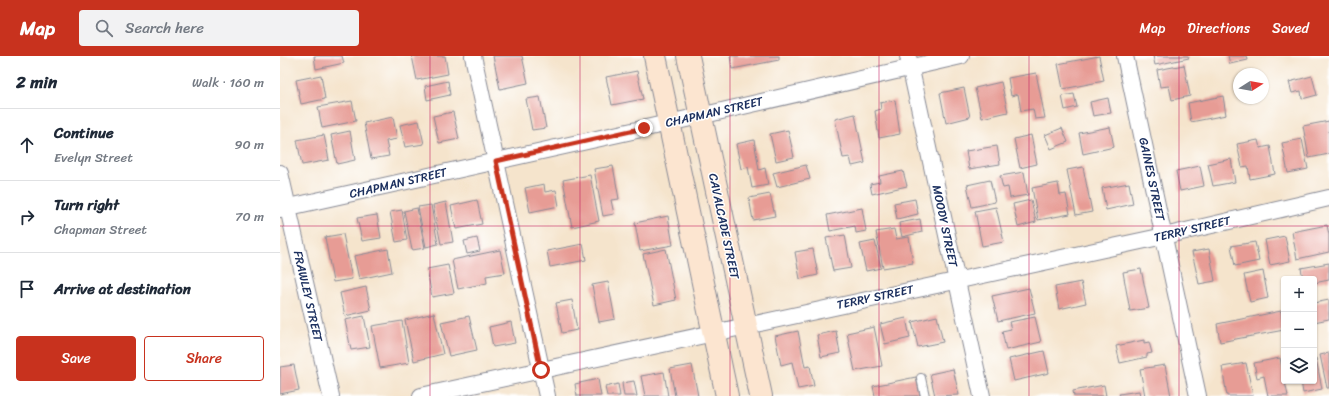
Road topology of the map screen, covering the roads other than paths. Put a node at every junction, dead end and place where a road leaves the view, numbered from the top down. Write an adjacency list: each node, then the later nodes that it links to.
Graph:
1 (473, 56): 9 (street)
2 (655, 56): 8 (main road)
3 (688, 56): 7 (main road, CAVALCADE STREET)
4 (961, 56): 6 (street, CHAPMAN STREET)
5 (1125, 56): 13 (street, GAINES STREET)
6 (909, 62): 7 (street, CHAPMAN STREET); 14 (street, MOODY STREET)
7 (700, 116): 8 (street, CHAPMAN STREET); 15 (main road, CAVALCADE STREET)
8 (669, 122): 9 (street, CHAPMAN STREET); 16 (main road)
9 (496, 161): 12 (street, CHAPMAN STREET); 17 (street)
10 (280, 173): 12 (street, FRAWLEY STREET)
11 (1329, 198): 13 (street, TERRY STREET)
12 (284, 208): 19 (street, FRAWLEY STREET)
13 (1164, 236): 14 (street, TERRY STREET); 26 (street, GAINES STREET)
14 (956, 280): 15 (street, TERRY STREET); 25 (street, MOODY STREET)
15 (746, 325): 16 (street, TERRY STREET); 23 (main road, CAVALCADE STREET)
16 (714, 332): 17 (street, TERRY STREET); 22 (main road)
17 (541, 370): 20 (street, TERRY STREET); 21 (street)
18 (921, 378): 24 (lane)
19 (331, 396)
20 (421, 396)
21 (546, 396)
22 (728, 396)
23 (761, 396)
24 (926, 396)
25 (982, 396)
26 (1198, 396)

